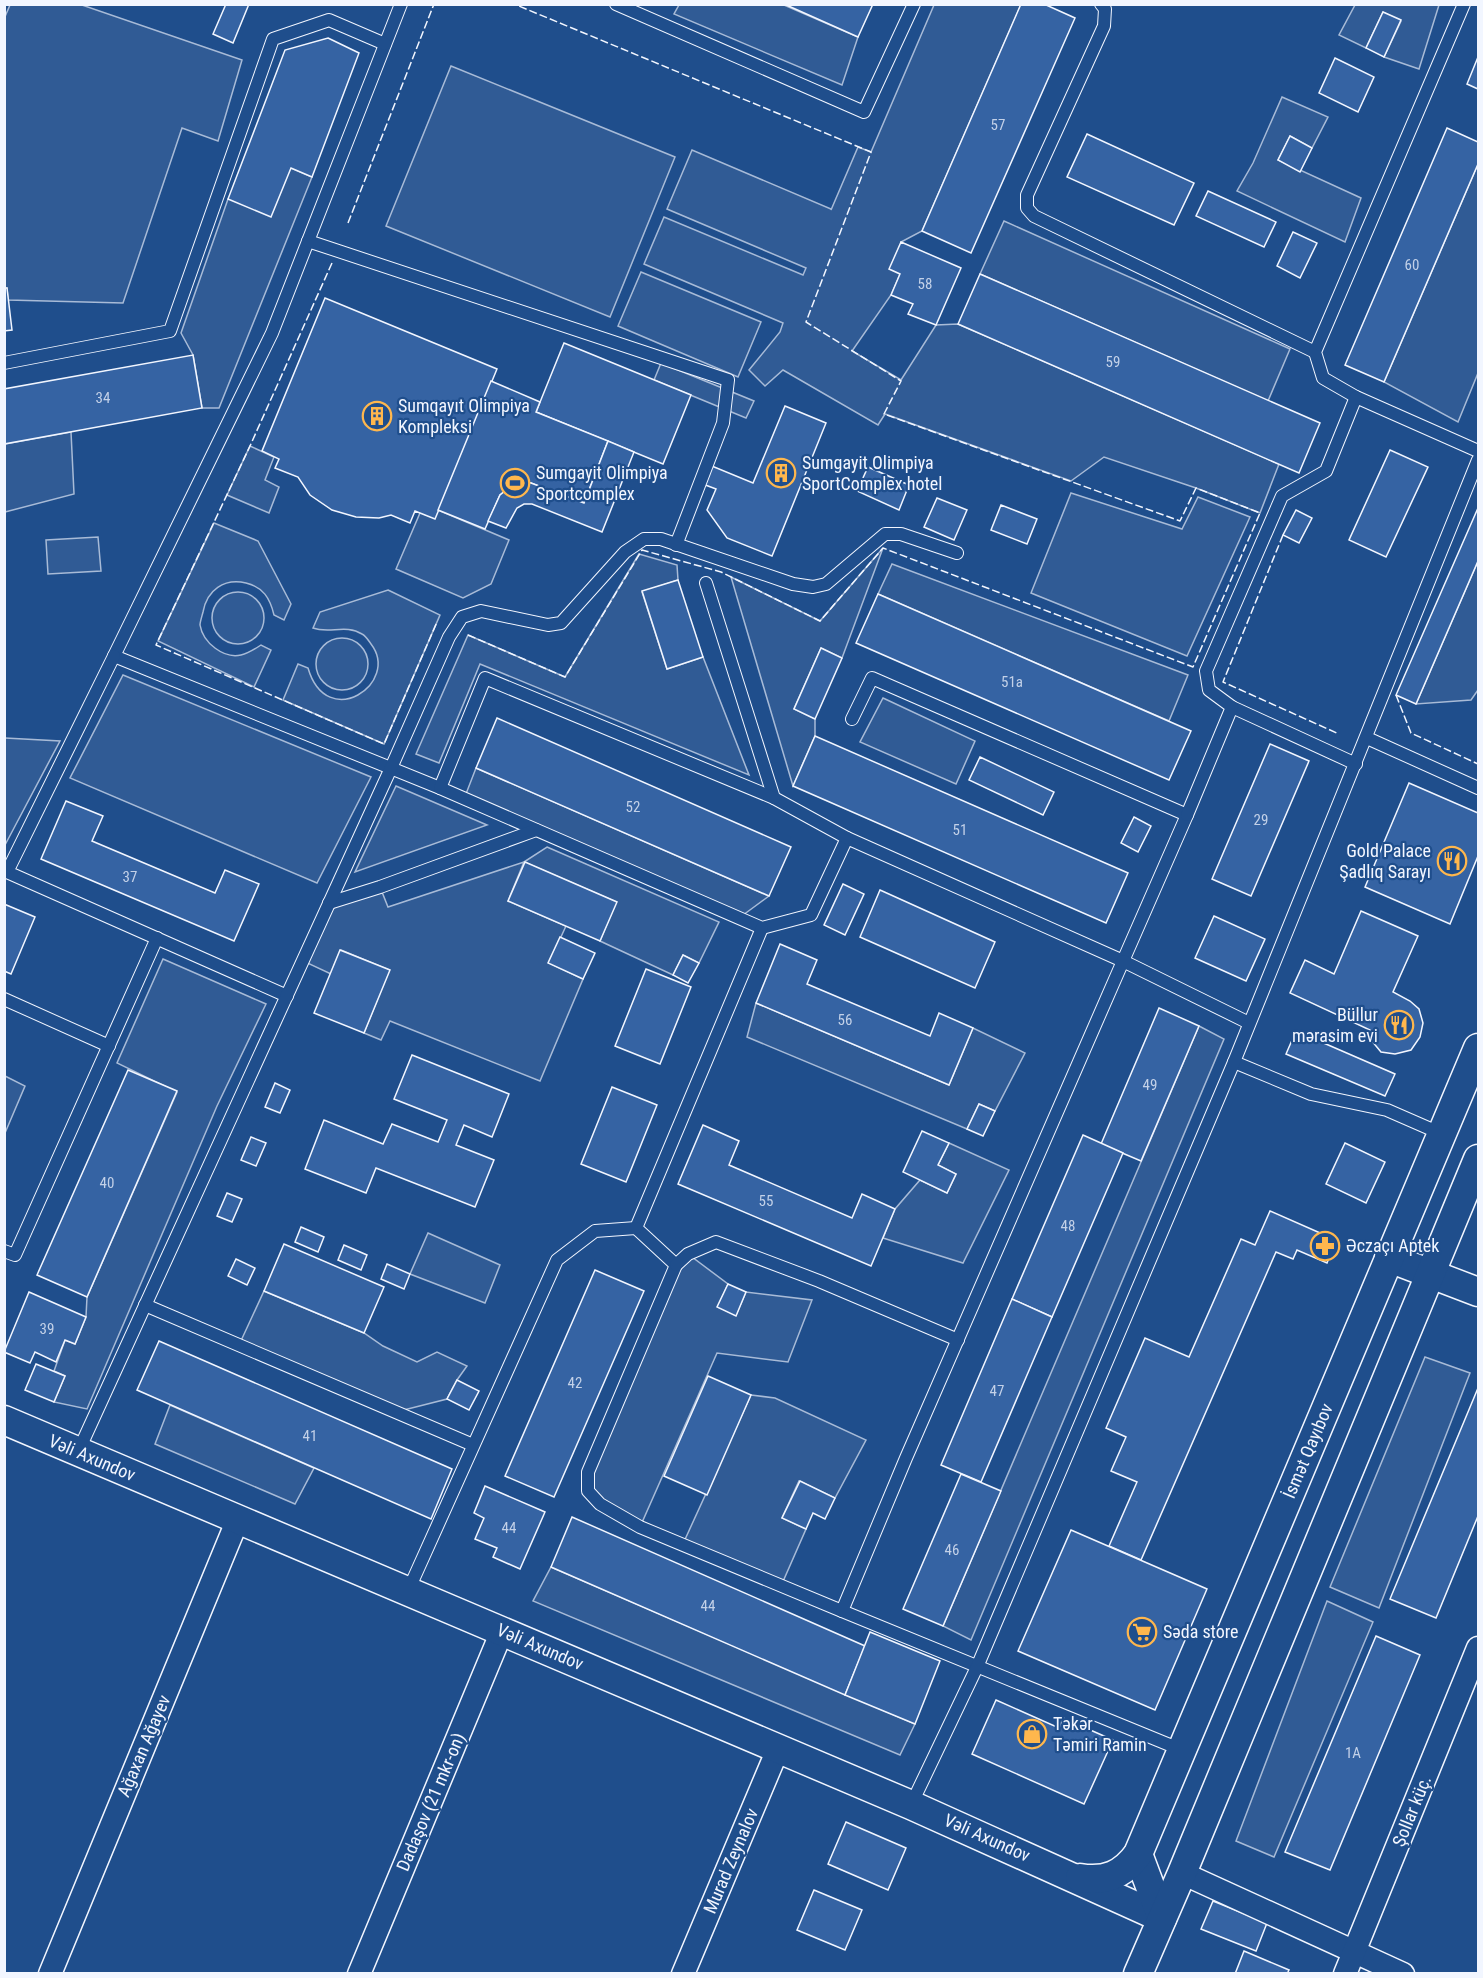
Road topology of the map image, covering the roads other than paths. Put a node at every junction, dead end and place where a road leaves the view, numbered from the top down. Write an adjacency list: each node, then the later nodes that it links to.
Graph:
1 (400, 4): 6 (lane)
2 (616, 4): 3 (lane)
3 (914, 4)
4 (1101, 4): 8 (lane)
5 (1464, 4): 8 (lane)
6 (385, 44): 7 (lane); 9 (lane)
7 (308, 241): 13 (lane); 16 (lane)
8 (1315, 352): 10 (lane)
9 (4, 363)
10 (1356, 397): 11 (lane); 17 (lane)
11 (1479, 451)
12 (1479, 460): 19 (lane)
13 (676, 544): 14 (lane); 21 (lane)
14 (957, 553)
15 (706, 582): 24 (lane)
16 (114, 656): 21 (lane); 28 (lane)
17 (1232, 707): 20 (lane); 25 (lane)
18 (852, 718): 25 (lane)
19 (1367, 738): 20 (lane); 23 (lane)
20 (1356, 764): 35 (lane)
21 (391, 768): 22 (lane); 29 (lane)
22 (440, 788): 24 (lane); 26 (lane)
23 (1479, 788)
24 (774, 798): 27 (lane)
25 (1187, 815): 32 (lane)
26 (536, 830): 29 (lane); 30 (lane)
27 (846, 838): 30 (lane); 32 (lane)
28 (6, 871): 31 (lane)
29 (329, 903): 33 (lane)
30 (762, 928): 41 (lane)
31 (158, 938): 33 (lane); 36 (lane)
32 (1123, 961): 35 (lane); 48 (lane)
33 (287, 996): 47 (lane)
34 (4, 999): 36 (lane)
35 (1249, 1023): 38 (lane)
36 (109, 1046): 42 (lane)
37 (1479, 1048): 39 (street, İsmət Qayıbov)
38 (1234, 1062): 39 (lane); 57 (lane)
39 (1442, 1134): 43 (street, İsmət Qayıbov)
40 (1479, 1159): 45 (street)
41 (636, 1228): 44 (lane); 50 (lane)
42 (4, 1251)
43 (1389, 1258): 45 (street); 59 (street, İsmət Qayıbov)
44 (676, 1265): 48 (lane); 54 (lane)
45 (1429, 1274): 46 (street); 62 (street)
46 (1479, 1292)
47 (145, 1305): 50 (lane); 51 (lane)
48 (957, 1340): 54 (lane)
49 (4, 1420): 51 (street, Vəli Axundov)
50 (473, 1445): 53 (lane)
51 (78, 1452): 52 (street, Vəli Axundov)
52 (238, 1520): 53 (street, Vəli Axundov); 66 (street, Ağaxan Ağayev)
53 (408, 1592): 55 (street, Vəli Axundov)
54 (843, 1611): 57 (lane)
55 (502, 1632): 58 (street, Vəli Axundov); 67 (street, Dadaşov (21 mkr-on))
56 (1479, 1648): 65 (street, Şollar küç.)
57 (977, 1667): 59 (lane); 60 (lane)
58 (778, 1749): 60 (street, Vəli Axundov); 68 (street, Murad Zeynalov)
59 (1183, 1750): 61 (street, İsmət Qayıbov)
60 (911, 1805): 63 (street, Vəli Axundov)
61 (1138, 1854): 62 (street); 63 (street); 64 (street)
62 (1182, 1873): 64 (street); 65 (street)
63 (1074, 1877): 64 (street, Vəli Axundov)
64 (1162, 1918): 69 (street)
65 (1354, 1951): 70 (street, Şollar küç.); 71 (street)
66 (50, 1974)
67 (359, 1974)
68 (683, 1974)
69 (1138, 1974)
70 (1345, 1974)
71 (1403, 1974)

